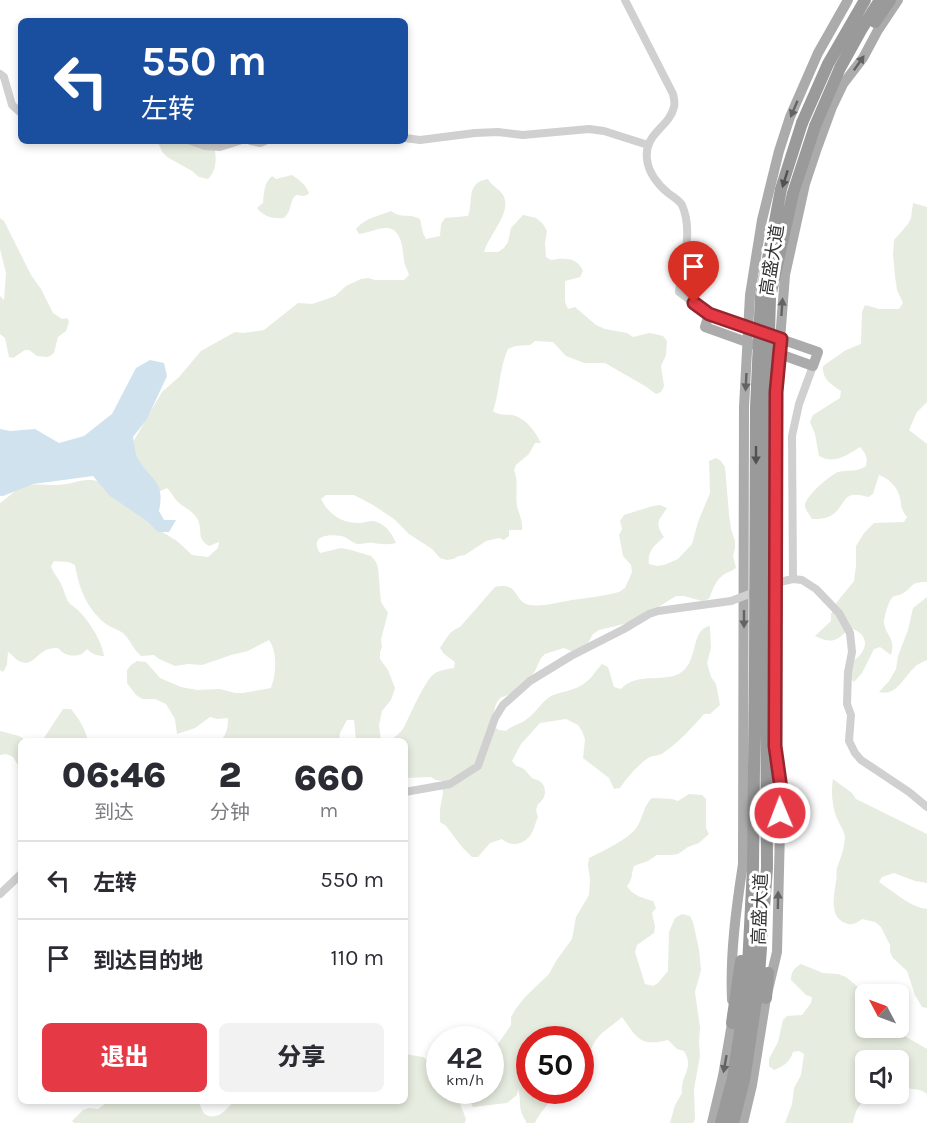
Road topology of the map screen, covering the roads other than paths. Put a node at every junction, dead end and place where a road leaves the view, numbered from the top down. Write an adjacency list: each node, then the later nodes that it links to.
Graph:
1 (625, 0): 15 (street)
2 (848, 0): 17 (main road, 高盛大道, one-way to 17)
3 (857, 0): 10 (highway)
4 (865, 0): 10 (highway, 高盛大道)
5 (880, 0): 8 (highway, 高盛大道)
6 (890, 0): 8 (highway)
7 (898, 0): 18 (main road, 高盛大道, one-way to 7)
8 (840, 68): 23 (highway, 高盛大道, bridge)
9 (0, 74): 11 (street)
10 (810, 105): 23 (highway, 高盛大道, one-way to 23, bridge)
11 (18, 110)
12 (408, 138): 15 (street)
13 (199, 144): 14 (street)
14 (230, 144)
15 (648, 145): 16 (street)
16 (709, 314): 17 (main road); 19 (main road)
17 (749, 328): 18 (main road); 19 (main road, 高盛大道)
18 (781, 339): 20 (main road, 高盛大道); 21 (main road)
19 (748, 342): 20 (main road); 31 (main road, 高盛大道, one-way to 31)
20 (780, 354): 21 (main road); 30 (main road, 高盛大道, one-way to 20)
21 (813, 366): 22 (street)
22 (794, 579): 24 (street, bridge); 25 (street)
23 (760, 668): 26 (highway, 高盛大道); 27 (highway, 高盛大道)
24 (408, 791)
25 (927, 807)
26 (753, 867): 31 (highway); 33 (highway, 高盛大道)
27 (767, 868): 30 (highway); 34 (highway, 高盛大道)
28 (18, 877): 29 (street)
29 (0, 894)
30 (766, 998): 35 (main road, 高盛大道)
31 (732, 1023): 32 (main road, 高盛大道, one-way to 32)
32 (712, 1123)
33 (722, 1123)
34 (733, 1123)
35 (743, 1123)

